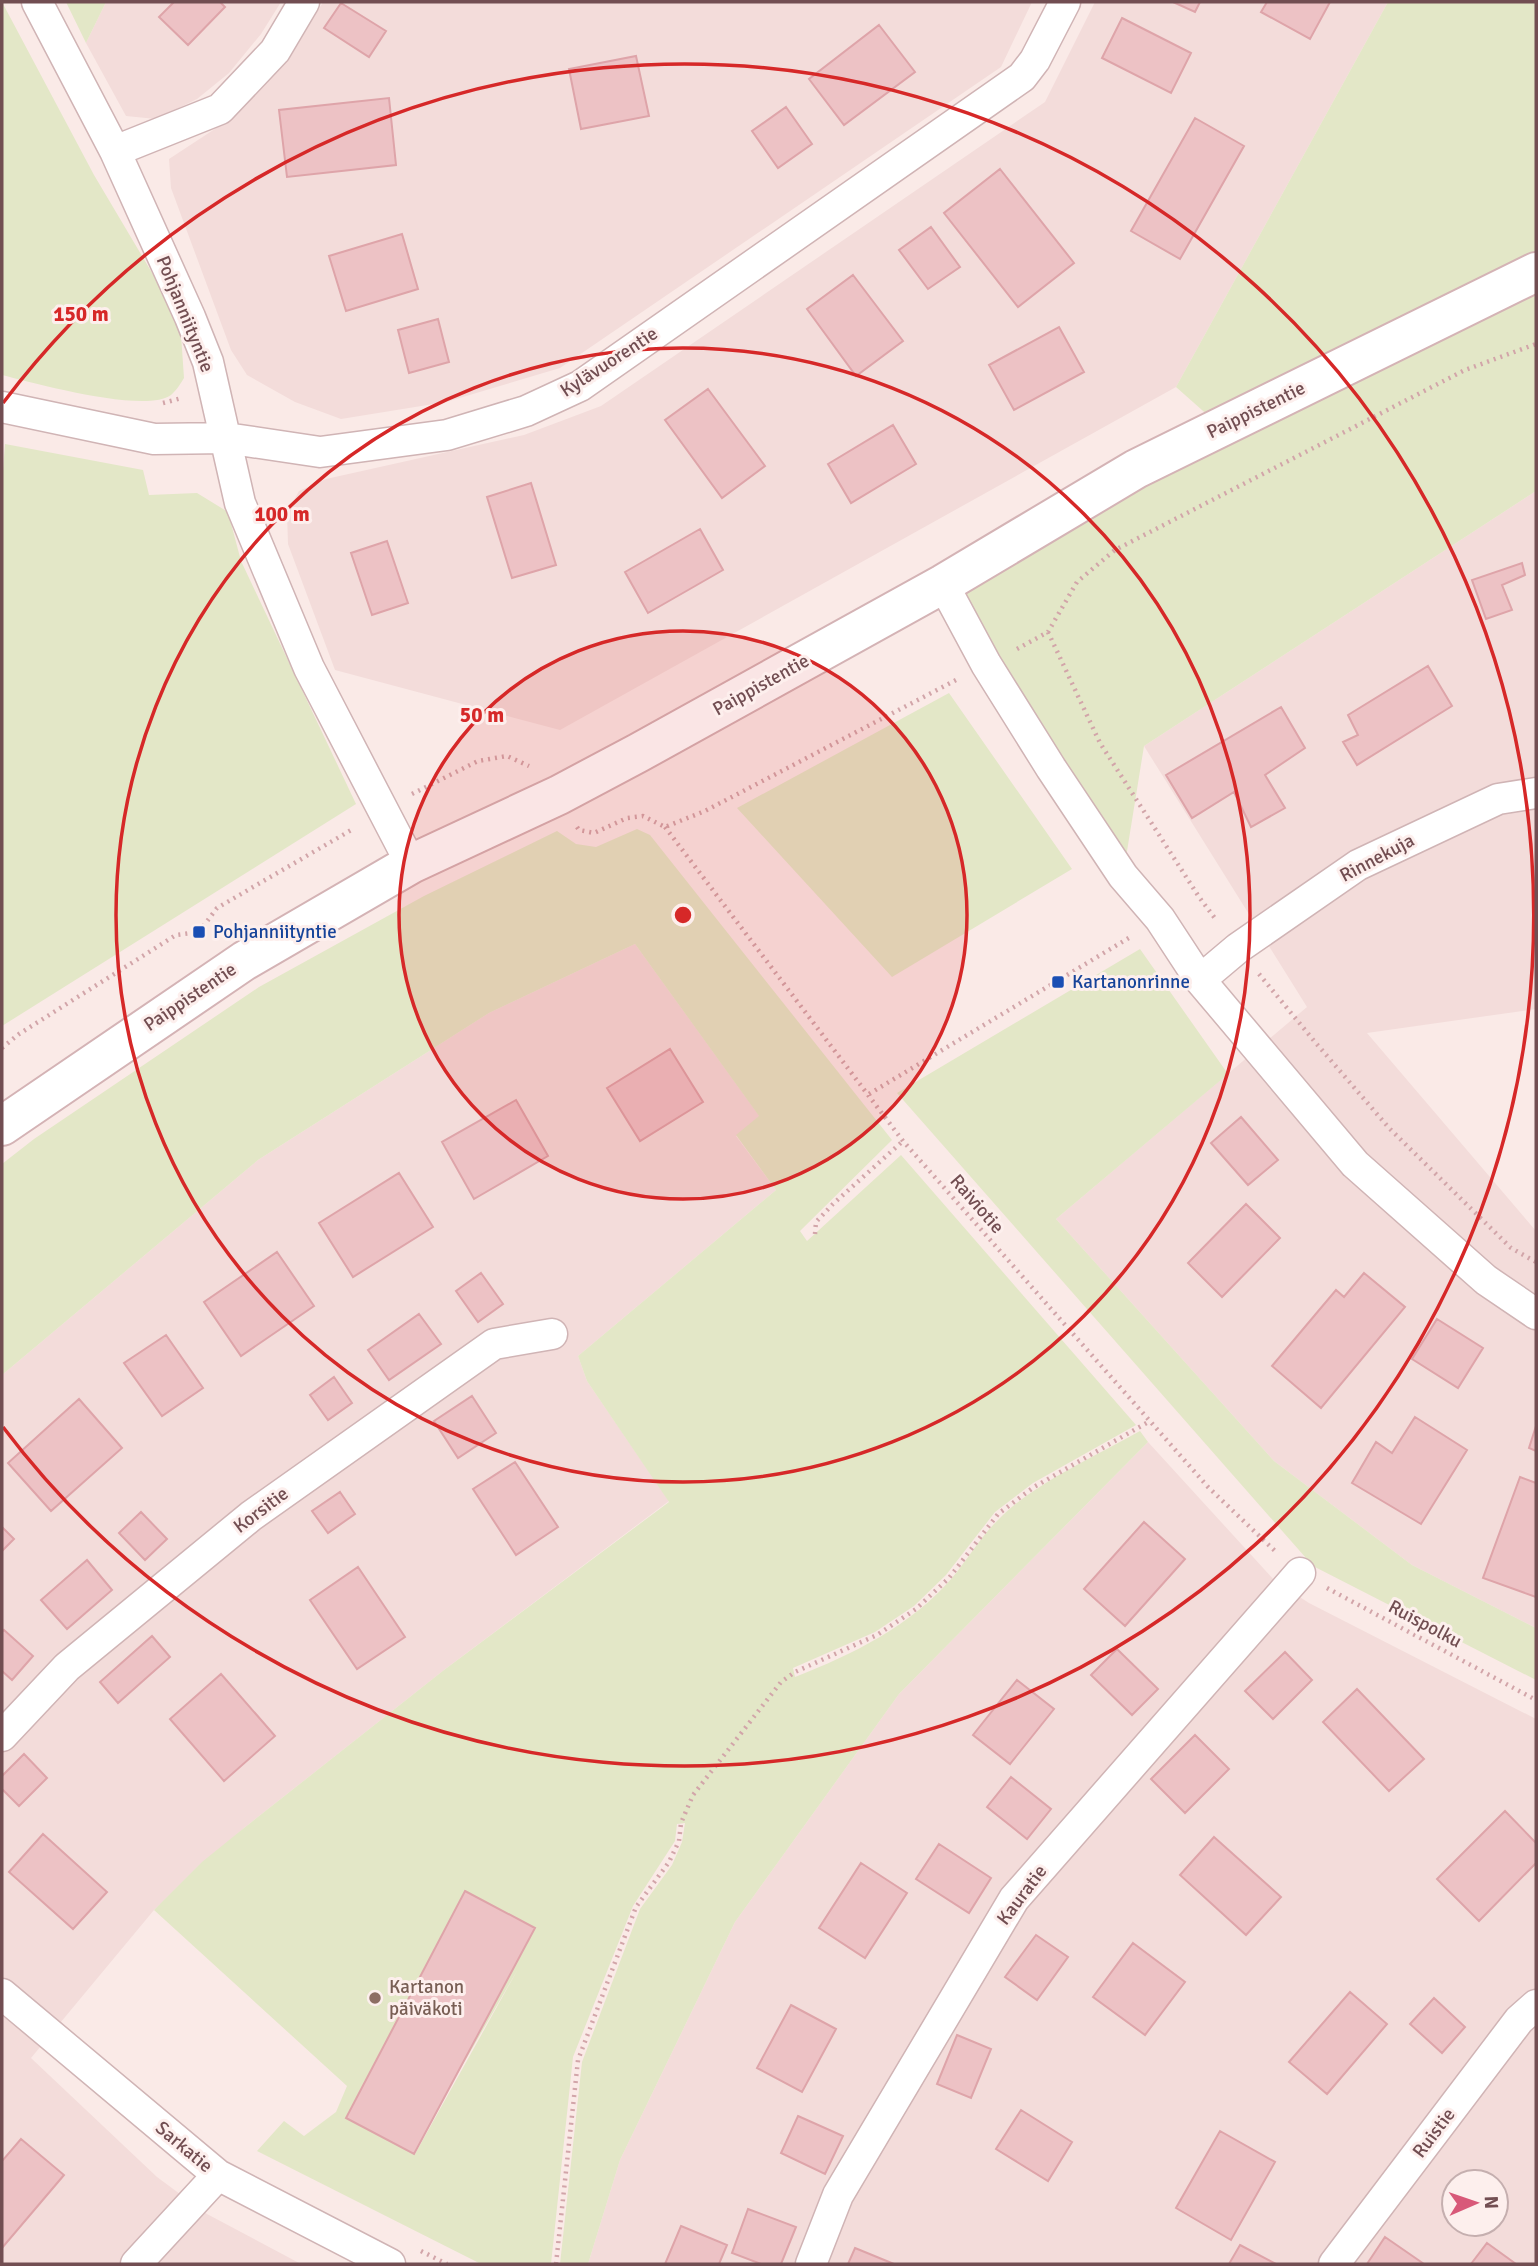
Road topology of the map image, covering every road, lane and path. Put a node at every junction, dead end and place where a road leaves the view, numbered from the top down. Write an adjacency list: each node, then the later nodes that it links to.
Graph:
1 (37, 2): 4 (street, Pohjanniityntie)
2 (304, 2): 4 (street)
3 (1065, 2): 8 (street, Kylävuorentie)
4 (115, 151): 8 (street, Pohjanniityntie)
5 (1536, 272): 9 (street, Paippistentie)
6 (1536, 344): 10 (path)
7 (2, 407): 8 (street, Kylävuorentie)
8 (226, 438): 13 (street, Pohjanniityntie)
9 (943, 584): 13 (street, Paippistentie); 14 (street)
10 (1048, 632)
11 (1536, 793): 15 (street, Rinnekuja)
12 (665, 827): 16 (path, Raiviotie)
13 (411, 864): 17 (street, Paippistentie)
14 (1160, 919): 15 (street); 16 (path)
15 (1200, 980): 20 (street)
16 (869, 1094): 18 (path, Raiviotie)
17 (2, 1126)
18 (903, 1141): 19 (path); 22 (path, Raiviotie)
19 (816, 1234)
20 (1536, 1314)
21 (551, 1334): 25 (street, Korsitie)
22 (1150, 1421): 23 (path, Raiviotie); 32 (path)
23 (1300, 1573): 24 (path, Ruispolku); 33 (street, Kauratie)
24 (1536, 1700)
25 (2, 1736)
26 (2, 1994): 28 (street, Sarkatie)
27 (1536, 2005): 34 (street, Ruistie)
28 (218, 2175): 29 (street, Sarkatie); 30 (street)
29 (400, 2255): 31 (path)
30 (136, 2264)
31 (447, 2264)
32 (556, 2264)
33 (811, 2264)
34 (1334, 2264)

